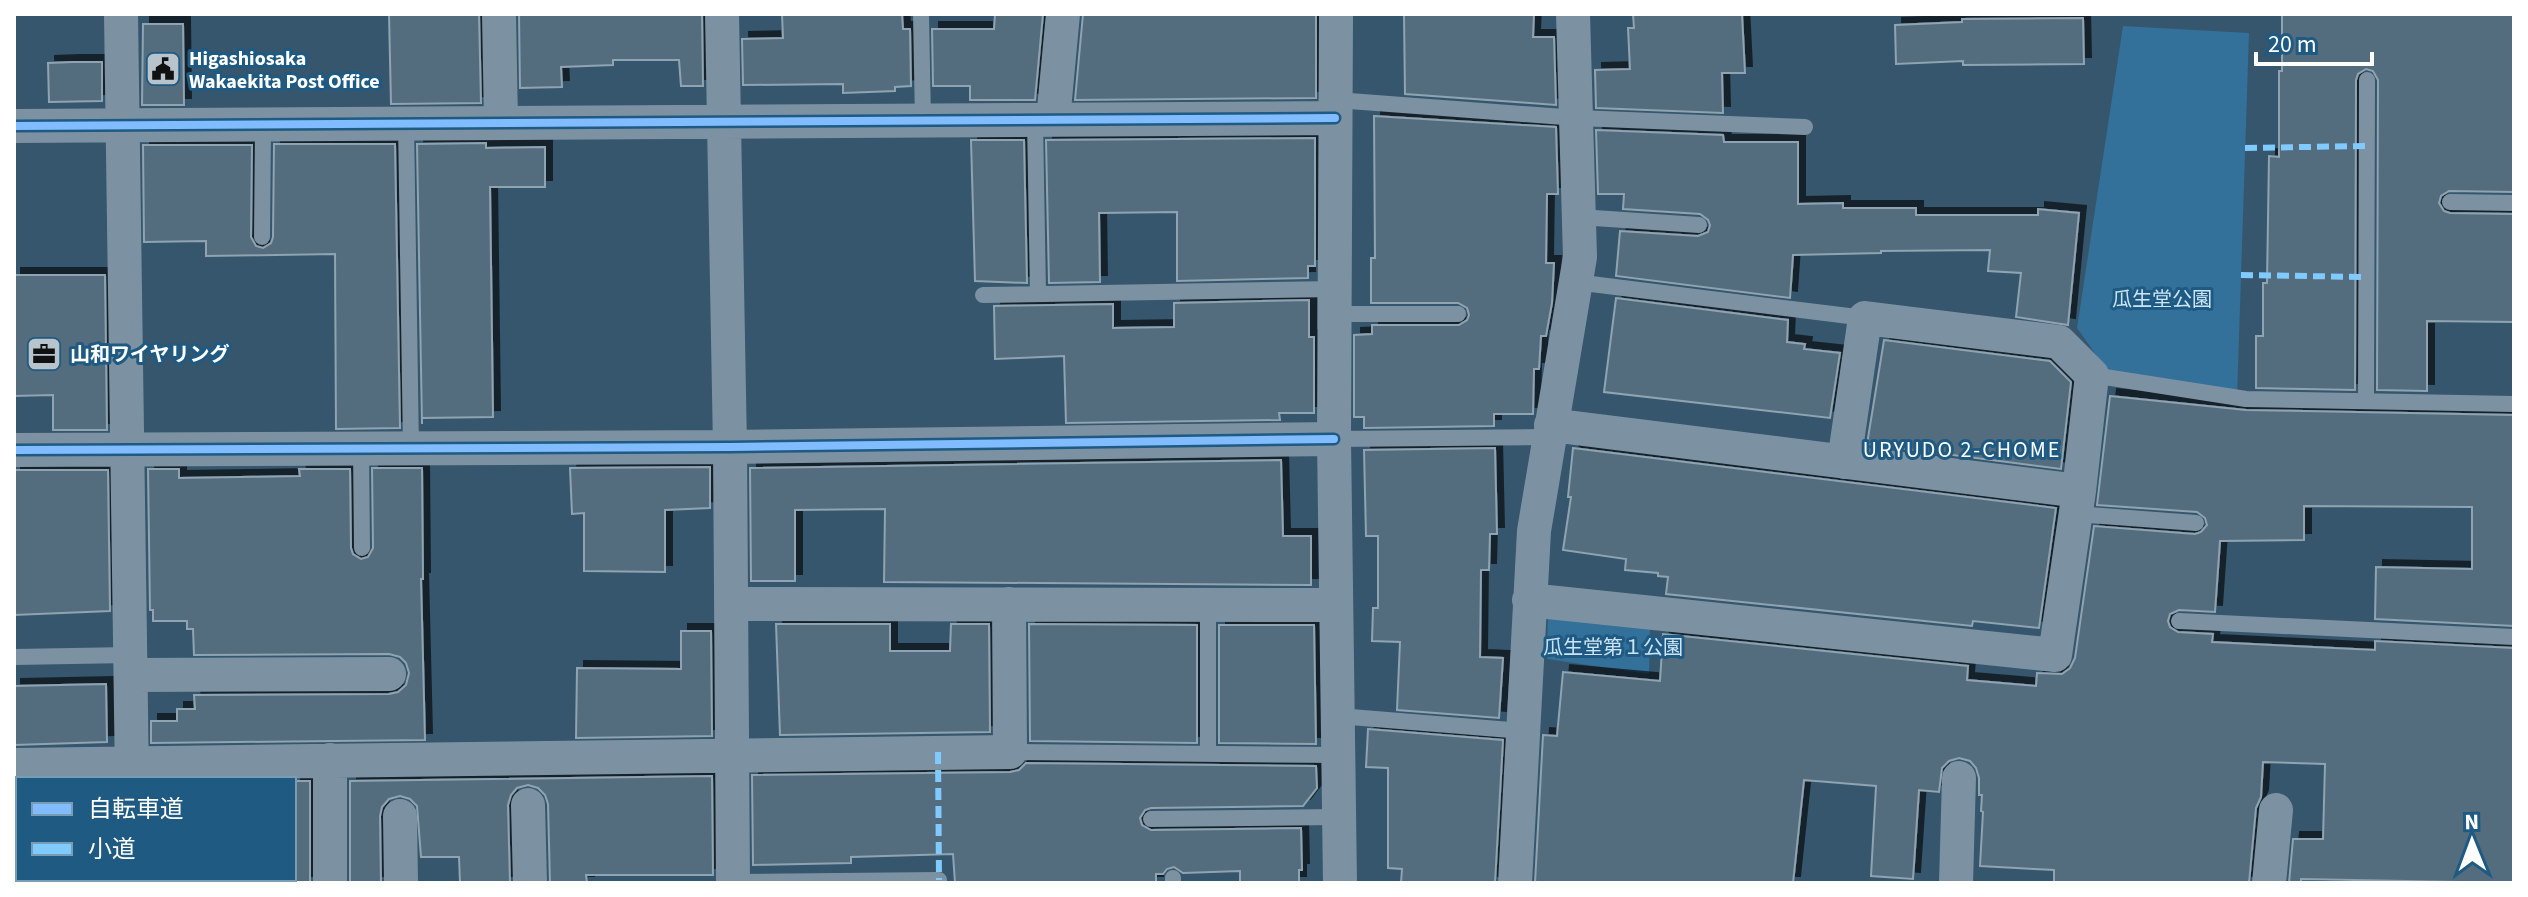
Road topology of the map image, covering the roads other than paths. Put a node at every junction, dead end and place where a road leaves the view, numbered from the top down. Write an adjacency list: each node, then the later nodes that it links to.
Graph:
1 (121, 14): 16 (street)
2 (499, 14): 15 (street)
3 (722, 14): 13 (street)
4 (921, 14): 12 (lane)
5 (1063, 14): 11 (street)
6 (1336, 14): 9 (street)
7 (1573, 14): 10 (street)
8 (2367, 80): 32 (lane)
9 (1336, 109): 10 (lane); 11 (street); 28 (street)
10 (1577, 118): 19 (lane); 22 (street)
11 (1044, 120): 12 (street); 26 (lane)
12 (923, 121): 13 (street)
13 (722, 122): 15 (street); 36 (street)
14 (406, 123): 15 (street); 17 (street); 38 (lane)
15 (501, 123)
16 (121, 125): 17 (street); 18 (street); 39 (street)
17 (263, 125): 24 (lane)
18 (14, 126)
19 (1805, 127)
20 (2450, 202): 21 (lane)
21 (2514, 203)
22 (1579, 217): 23 (lane); 25 (street)
23 (1699, 225)
24 (262, 237)
25 (1575, 282): 30 (lane); 34 (street)
26 (1038, 294): 27 (lane); 28 (lane)
27 (983, 295)
28 (1335, 302): 29 (lane); 35 (street)
29 (1458, 314)
30 (1865, 318): 31 (street); 41 (street)
31 (2092, 375): 32 (lane); 42 (street)
32 (2366, 401): 33 (lane)
33 (2514, 404)
34 (1550, 431): 35 (lane); 41 (street); 45 (street)
35 (1334, 439): 36 (street); 49 (street)
36 (730, 447): 38 (street); 46 (street)
37 (361, 448): 38 (street); 39 (street); 44 (lane)
38 (411, 448)
39 (128, 449): 40 (street); 53 (street)
40 (14, 450)
41 (1844, 462): 42 (street)
42 (2078, 502): 43 (lane); 45 (street)
43 (2196, 523)
44 (362, 548)
45 (1529, 600): 56 (street)
46 (731, 604): 47 (street); 58 (street)
47 (1009, 604): 48 (street); 57 (street)
48 (1208, 604): 49 (street); 59 (lane)
49 (1336, 605): 55 (street)
50 (2179, 621): 51 (lane)
51 (2514, 637)
52 (14, 657): 53 (lane)
53 (131, 665): 54 (street); 63 (street)
54 (389, 674)
55 (1338, 716): 56 (lane); 60 (street)
56 (1523, 731): 76 (street)
57 (1010, 752): 58 (street); 59 (lane)
58 (732, 754): 61 (street); 74 (street)
59 (1208, 754): 60 (lane)
60 (1338, 755): 68 (street)
61 (330, 760): 63 (street); 71 (street)
62 (14, 765): 63 (street)
63 (132, 772)
64 (1959, 778): 77 (street)
65 (528, 805): 73 (street)
66 (2276, 810): 78 (street)
67 (400, 816): 72 (street)
68 (1339, 817): 69 (lane); 75 (street)
69 (1151, 819)
70 (939, 880): 74 (lane)
71 (330, 883)
72 (401, 883)
73 (530, 883)
74 (733, 883)
75 (1340, 883)
76 (1515, 883)
77 (1956, 883)
78 (2269, 883)

